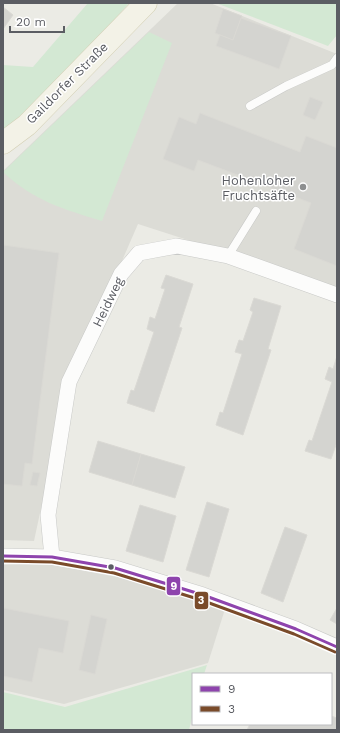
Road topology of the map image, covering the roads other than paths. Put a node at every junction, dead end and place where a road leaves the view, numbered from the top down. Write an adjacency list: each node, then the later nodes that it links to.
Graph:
1 (146, 3): 4 (main road, Gaildorfer Straße)
2 (337, 58): 3 (lane)
3 (250, 106)
4 (3, 143)
5 (256, 211): 6 (lane)
6 (228, 256): 7 (street, Heidweg); 9 (street, Heidweg)
7 (337, 295)
8 (3, 556): 9 (street)
9 (52, 557): 10 (street)
10 (337, 647)

